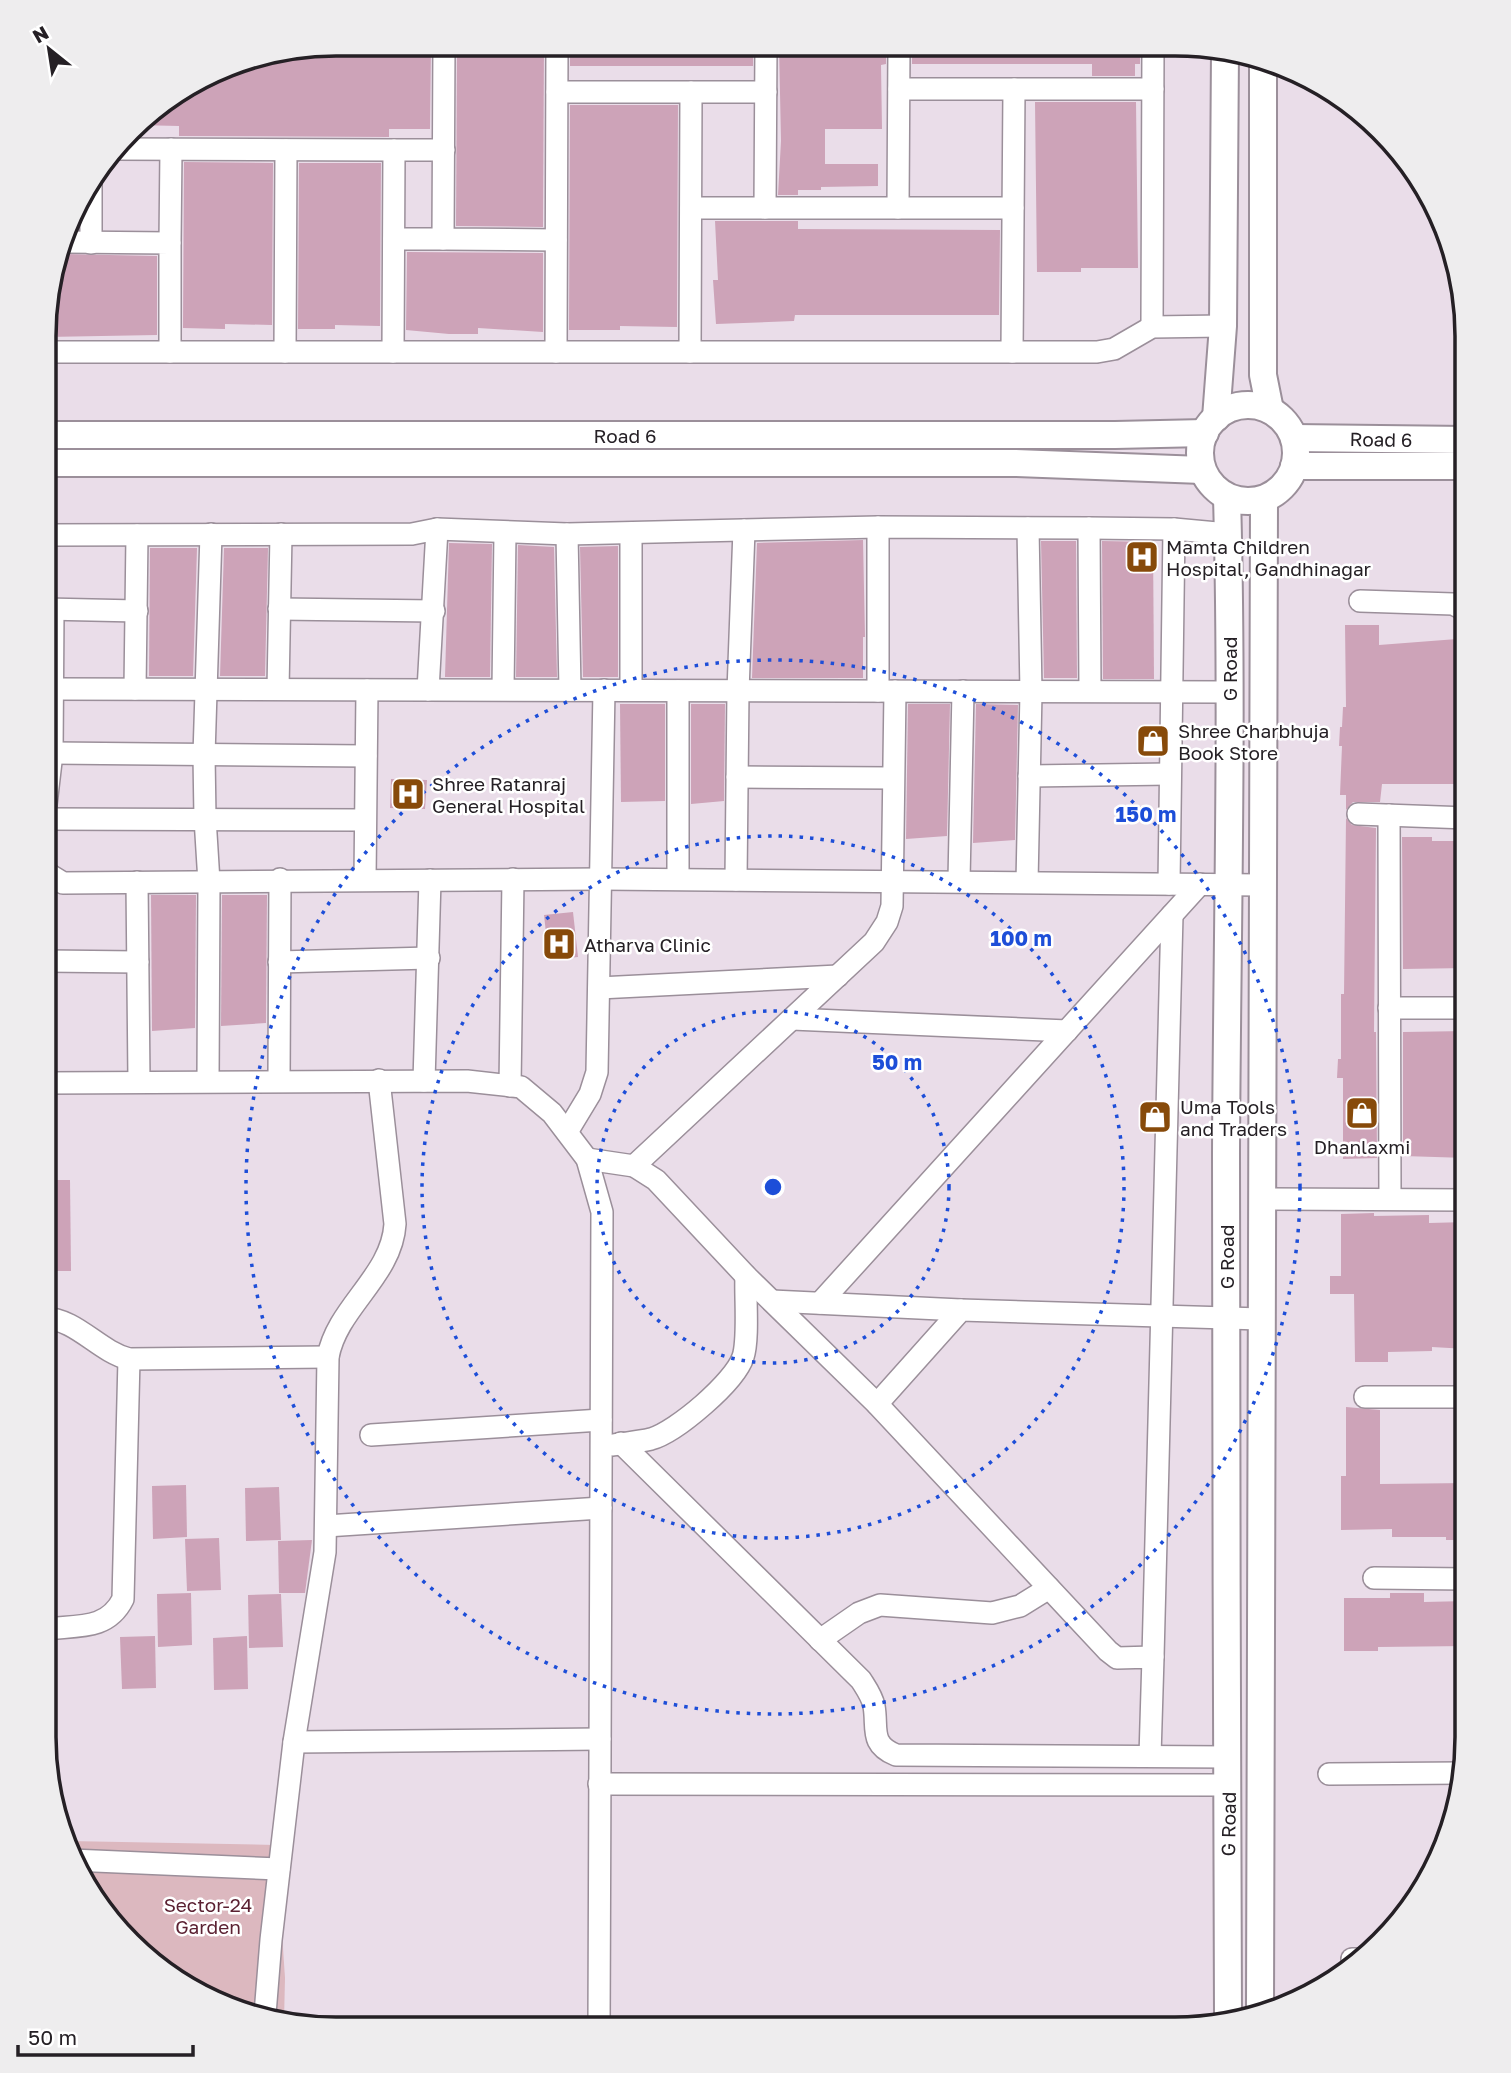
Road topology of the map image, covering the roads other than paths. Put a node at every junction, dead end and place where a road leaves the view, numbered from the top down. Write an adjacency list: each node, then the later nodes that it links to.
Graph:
1 (444, 56): 18 (street)
2 (557, 56): 11 (street)
3 (766, 56): 13 (street)
4 (899, 56): 8 (street)
5 (1153, 56): 10 (street)
6 (1225, 60): 30 (street)
7 (1263, 70): 39 (street)
8 (899, 89): 9 (street); 22 (street)
9 (1014, 89): 10 (street); 23 (street)
10 (1153, 89): 31 (street)
11 (557, 92): 12 (street); 26 (street)
12 (691, 92): 13 (street); 20 (street)
13 (766, 92): 21 (street)
14 (127, 149): 15 (street)
15 (171, 149): 16 (street); 29 (street)
16 (286, 150): 17 (street); 34 (street)
17 (394, 150): 18 (street); 24 (street)
18 (444, 150): 25 (street)
19 (92, 199): 28 (street)
20 (691, 208): 21 (street); 37 (street)
21 (765, 208): 22 (street)
22 (898, 208): 23 (street)
23 (1013, 208): 38 (street)
24 (394, 239): 25 (street); 35 (street)
25 (443, 239): 26 (street)
26 (556, 240): 36 (street)
27 (72, 242): 28 (street)
28 (91, 243): 29 (street)
29 (170, 243): 33 (street)
30 (1223, 326): 31 (street); 40 (street)
31 (1152, 327): 38 (street)
32 (56, 352): 33 (street)
33 (170, 352): 34 (street)
34 (285, 352): 35 (street)
35 (393, 352): 36 (street)
36 (556, 352): 37 (street)
37 (690, 352): 38 (street)
38 (1012, 352)
39 (1270, 410): 40 (street); 42 (street)
40 (1211, 425): 41 (street, Road 6); 47 (street)
41 (56, 435)
42 (1294, 438): 43 (street, Road 6); 45 (street)
43 (1455, 440)
44 (56, 463): 47 (street, Road 6)
45 (1294, 466): 46 (street, Road 6); 49 (street)
46 (1455, 466)
47 (1202, 470): 48 (street)
48 (1227, 497): 49 (street); 61 (street, G Road)
49 (1264, 499): 117 (street, G Road)
50 (878, 527): 51 (street); 55 (street); 82 (street)
51 (1028, 528): 52 (street); 85 (street)
52 (1089, 528): 54 (street); 84 (street)
53 (437, 529): 56 (street); 59 (street); 69 (street)
54 (1174, 529): 61 (street); 86 (street)
55 (744, 530): 57 (street); 81 (street)
56 (505, 533): 60 (street); 71 (street)
57 (631, 533): 60 (street); 72 (street)
58 (211, 534): 59 (street); 63 (street); 74 (street)
59 (281, 534): 67 (street)
60 (566, 534): 78 (street)
61 (1228, 534): 87 (street, G Road)
62 (56, 535): 63 (street)
63 (137, 535): 68 (street)
64 (1360, 601): 65 (street)
65 (1455, 605)
66 (56, 609): 68 (street)
67 (279, 610): 69 (street); 75 (street)
68 (137, 611): 73 (street)
69 (434, 611): 77 (street)
70 (56, 689): 73 (street)
71 (503, 689): 77 (street); 78 (street)
72 (631, 689): 79 (street); 80 (street)
73 (135, 690): 74 (street)
74 (208, 690): 75 (street); 89 (street)
75 (278, 690): 76 (street)
76 (366, 690): 77 (street); 90 (street)
77 (428, 690)
78 (570, 690): 79 (street)
79 (604, 690): 101 (street)
80 (678, 691): 81 (street); 105 (street)
81 (738, 691): 82 (street); 93 (street)
82 (887, 691): 83 (street); 94 (street)
83 (963, 691): 85 (street); 109 (street)
84 (1090, 691): 85 (street); 86 (street)
85 (1031, 692): 92 (street)
86 (1171, 692): 87 (street); 91 (street)
87 (1228, 692): 116 (street, G Road)
88 (56, 753): 89 (street)
89 (204, 755): 90 (street); 97 (street)
90 (366, 756): 100 (street)
91 (1170, 774): 92 (street); 114 (street)
92 (1030, 776): 113 (street)
93 (737, 777): 94 (street); 108 (street)
94 (893, 778): 110 (street)
95 (1359, 814): 96 (street)
96 (1388, 815): 98 (street); 125 (street)
97 (205, 818): 99 (street); 100 (street); 112 (street)
98 (1455, 818)
99 (56, 819)
100 (365, 820): 106 (street)
101 (601, 878): 104 (street); 105 (street); 124 (street)
102 (56, 879): 111 (street)
103 (280, 879): 106 (street); 112 (street); 122 (street)
104 (513, 879): 107 (street); 135 (street)
105 (678, 879): 108 (street)
106 (365, 880): 107 (street)
107 (430, 880): 119 (street)
108 (736, 880): 110 (street)
109 (959, 880): 110 (street); 113 (street)
110 (891, 881): 123 (street)
111 (137, 882): 112 (street); 121 (street)
112 (209, 882): 131 (street)
113 (1027, 882): 114 (street)
114 (1169, 884): 115 (street)
115 (1200, 884): 116 (street); 118 (street)
116 (1228, 884): 117 (street); 147 (street, G Road)
117 (1262, 885): 139 (street, G Road)
118 (1172, 915): 128 (street); 146 (street)
119 (429, 958): 122 (street); 133 (street)
120 (56, 961): 121 (street)
121 (138, 962): 130 (street)
122 (279, 962): 132 (street)
123 (838, 976): 124 (street); 127 (street)
124 (599, 988): 136 (street)
125 (1389, 1008): 126 (street); 140 (street)
126 (1455, 1008)
127 (792, 1019): 128 (street); 138 (street)
128 (1067, 1031): 144 (street)
129 (379, 1080): 132 (street); 133 (street); 150 (street)
130 (139, 1081): 131 (street); 134 (street)
131 (208, 1081): 132 (street)
132 (279, 1081)
133 (424, 1081): 135 (street)
134 (56, 1083)
135 (510, 1086): 136 (street)
136 (566, 1132): 137 (street)
137 (587, 1158): 138 (street); 155 (street)
138 (634, 1167): 142 (street)
139 (1261, 1199): 140 (street); 148 (street, G Road)
140 (1390, 1199): 141 (street)
141 (1455, 1200)
142 (746, 1276): 143 (street); 157 (street)
143 (772, 1301): 144 (street); 154 (street)
144 (820, 1303): 145 (street)
145 (961, 1310): 146 (street); 154 (street)
146 (1160, 1316): 147 (street); 165 (street)
147 (1226, 1318): 148 (street); 169 (street, G Road)
148 (1261, 1319): 176 (street, G Road)
149 (56, 1320): 151 (street)
150 (328, 1357): 151 (street); 159 (street)
151 (129, 1359): 163 (street)
152 (1365, 1397): 153 (street)
153 (1455, 1397)
154 (877, 1404): 162 (street)
155 (601, 1420): 156 (street); 157 (street)
156 (371, 1435)
157 (611, 1445): 158 (street); 164 (street)
158 (601, 1508): 159 (street); 166 (street)
159 (326, 1526): 167 (street)
160 (1374, 1578): 161 (street)
161 (1455, 1578)
162 (1049, 1588): 164 (street); 165 (street)
163 (56, 1628)
164 (820, 1640): 168 (street)
165 (1153, 1657): 168 (street)
166 (600, 1739): 167 (street); 172 (street)
167 (294, 1742): 175 (street)
168 (1150, 1756): 169 (street)
169 (1228, 1757): 173 (street, G Road)
170 (1329, 1773): 171 (street)
171 (1453, 1773)
172 (599, 1784): 173 (street); 179 (street)
173 (1229, 1785): 178 (street, G Road)
174 (85, 1861): 175 (street)
175 (279, 1870): 177 (street)
176 (1260, 2003)
177 (265, 2008)
178 (1227, 2012)
179 (598, 2017)

